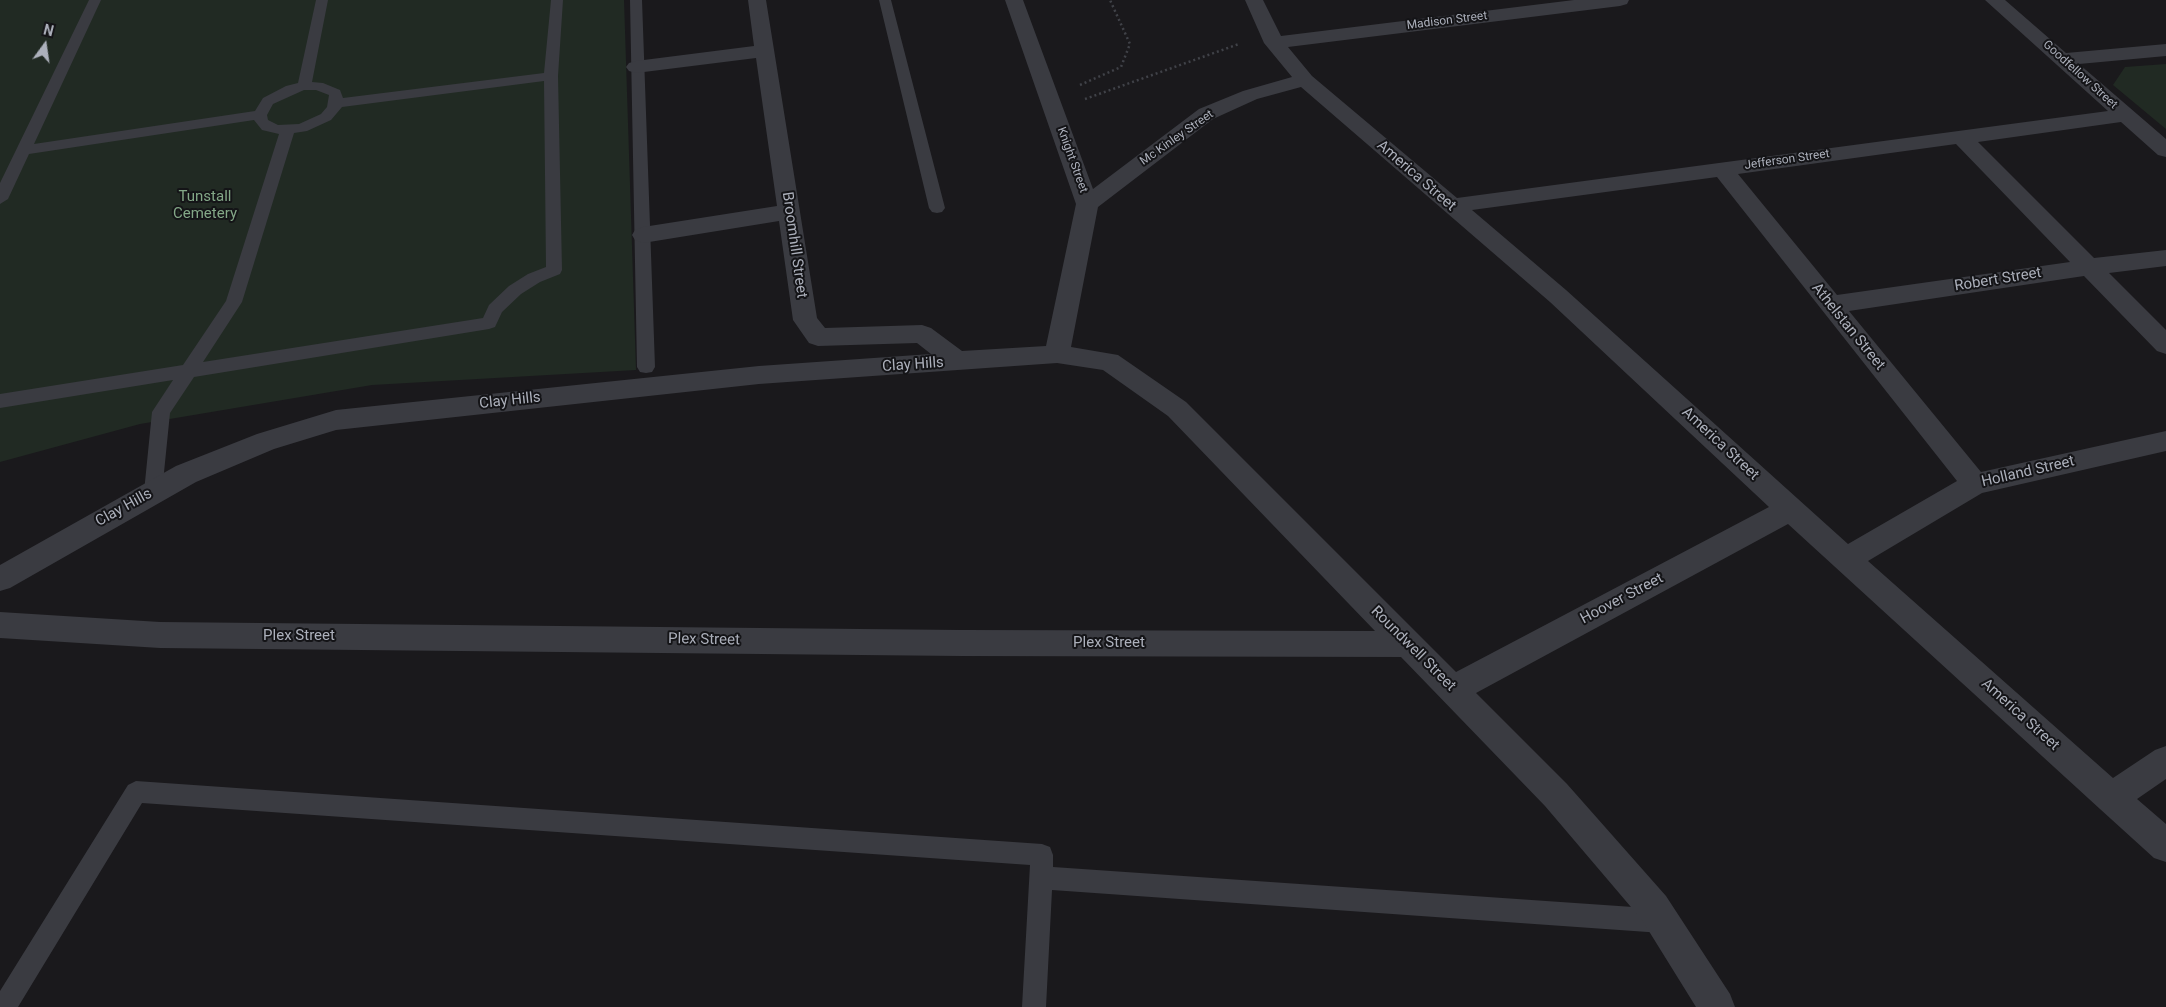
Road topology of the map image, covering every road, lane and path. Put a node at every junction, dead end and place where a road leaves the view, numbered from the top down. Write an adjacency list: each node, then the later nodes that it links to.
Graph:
1 (95, 0): 26 (lane)
2 (322, 0): 19 (lane)
3 (557, 0): 17 (lane)
4 (636, 0): 16 (lane)
5 (757, 0): 14 (street, Broomhill Street)
6 (885, 0): 32 (lane)
7 (1014, 0): 21 (street, Knight Street)
8 (1110, 0): 21 (path)
9 (1254, 0): 12 (street, America Street)
10 (1620, 0): 12 (street, Madison Street)
11 (1994, 0): 15 (street, Goodfellow Street)
12 (1272, 38): 18 (street, America Street); 21 (path)
13 (2166, 50): 15 (street)
14 (765, 51): 16 (street); 33 (street, Broomhill Street)
15 (2062, 59): 23 (street, Goodfellow Street)
16 (636, 68): 34 (lane)
17 (551, 76): 20 (lane); 42 (lane)
18 (1305, 80): 30 (street, Mc Kinley Street); 31 (street, America Street)
19 (304, 86): 20 (lane); 22 (lane)
20 (336, 103): 24 (lane)
21 (1052, 104): 30 (street, Knight Street)
22 (260, 115): 24 (lane); 26 (lane)
23 (2125, 115): 25 (street, Jefferson Street); 27 (street, Goodfellow Street)
24 (288, 130): 42 (lane)
25 (1960, 136): 28 (street, Jefferson Street); 36 (street)
26 (22, 150): 29 (lane)
27 (2166, 150)
28 (1722, 168): 31 (street, Jefferson Street); 37 (street, Athelstan Street)
29 (0, 199)
30 (1088, 204): 39 (street, Knight Street)
31 (1450, 206): 47 (street, America Street)
32 (937, 208)
33 (789, 212): 34 (street); 40 (street, Broomhill Street)
34 (643, 234): 41 (lane)
35 (2166, 258): 36 (street, Robert Street)
36 (2088, 267): 37 (street, Robert Street); 38 (street)
37 (1830, 305): 45 (street, Athelstan Street)
38 (2166, 345)
39 (1057, 354): 40 (street, Clay Hills); 51 (street, Roundwell Street)
40 (959, 362): 46 (street, Clay Hills)
41 (646, 366)
42 (188, 372): 43 (lane); 46 (lane)
43 (0, 401)
44 (2166, 441): 45 (street, Holland Street)
45 (1975, 484): 48 (street, Holland Street)
46 (153, 492): 49 (street, Clay Hills)
47 (1790, 509): 48 (street, America Street); 52 (street, Hoover Street)
48 (1847, 559): 54 (street, America Street)
49 (0, 579)
50 (0, 625): 51 (street, Plex Street)
51 (1408, 644): 52 (street, Roundwell Street)
52 (1454, 690): 57 (street, Roundwell Street)
53 (2166, 761): 54 (street)
54 (2111, 798): 55 (street, America Street)
55 (2166, 846)
56 (1041, 878): 57 (lane); 58 (lane); 59 (lane)
57 (1662, 921): 60 (street, Roundwell Street)
58 (4, 1007)
59 (1034, 1007)
60 (1717, 1007)

